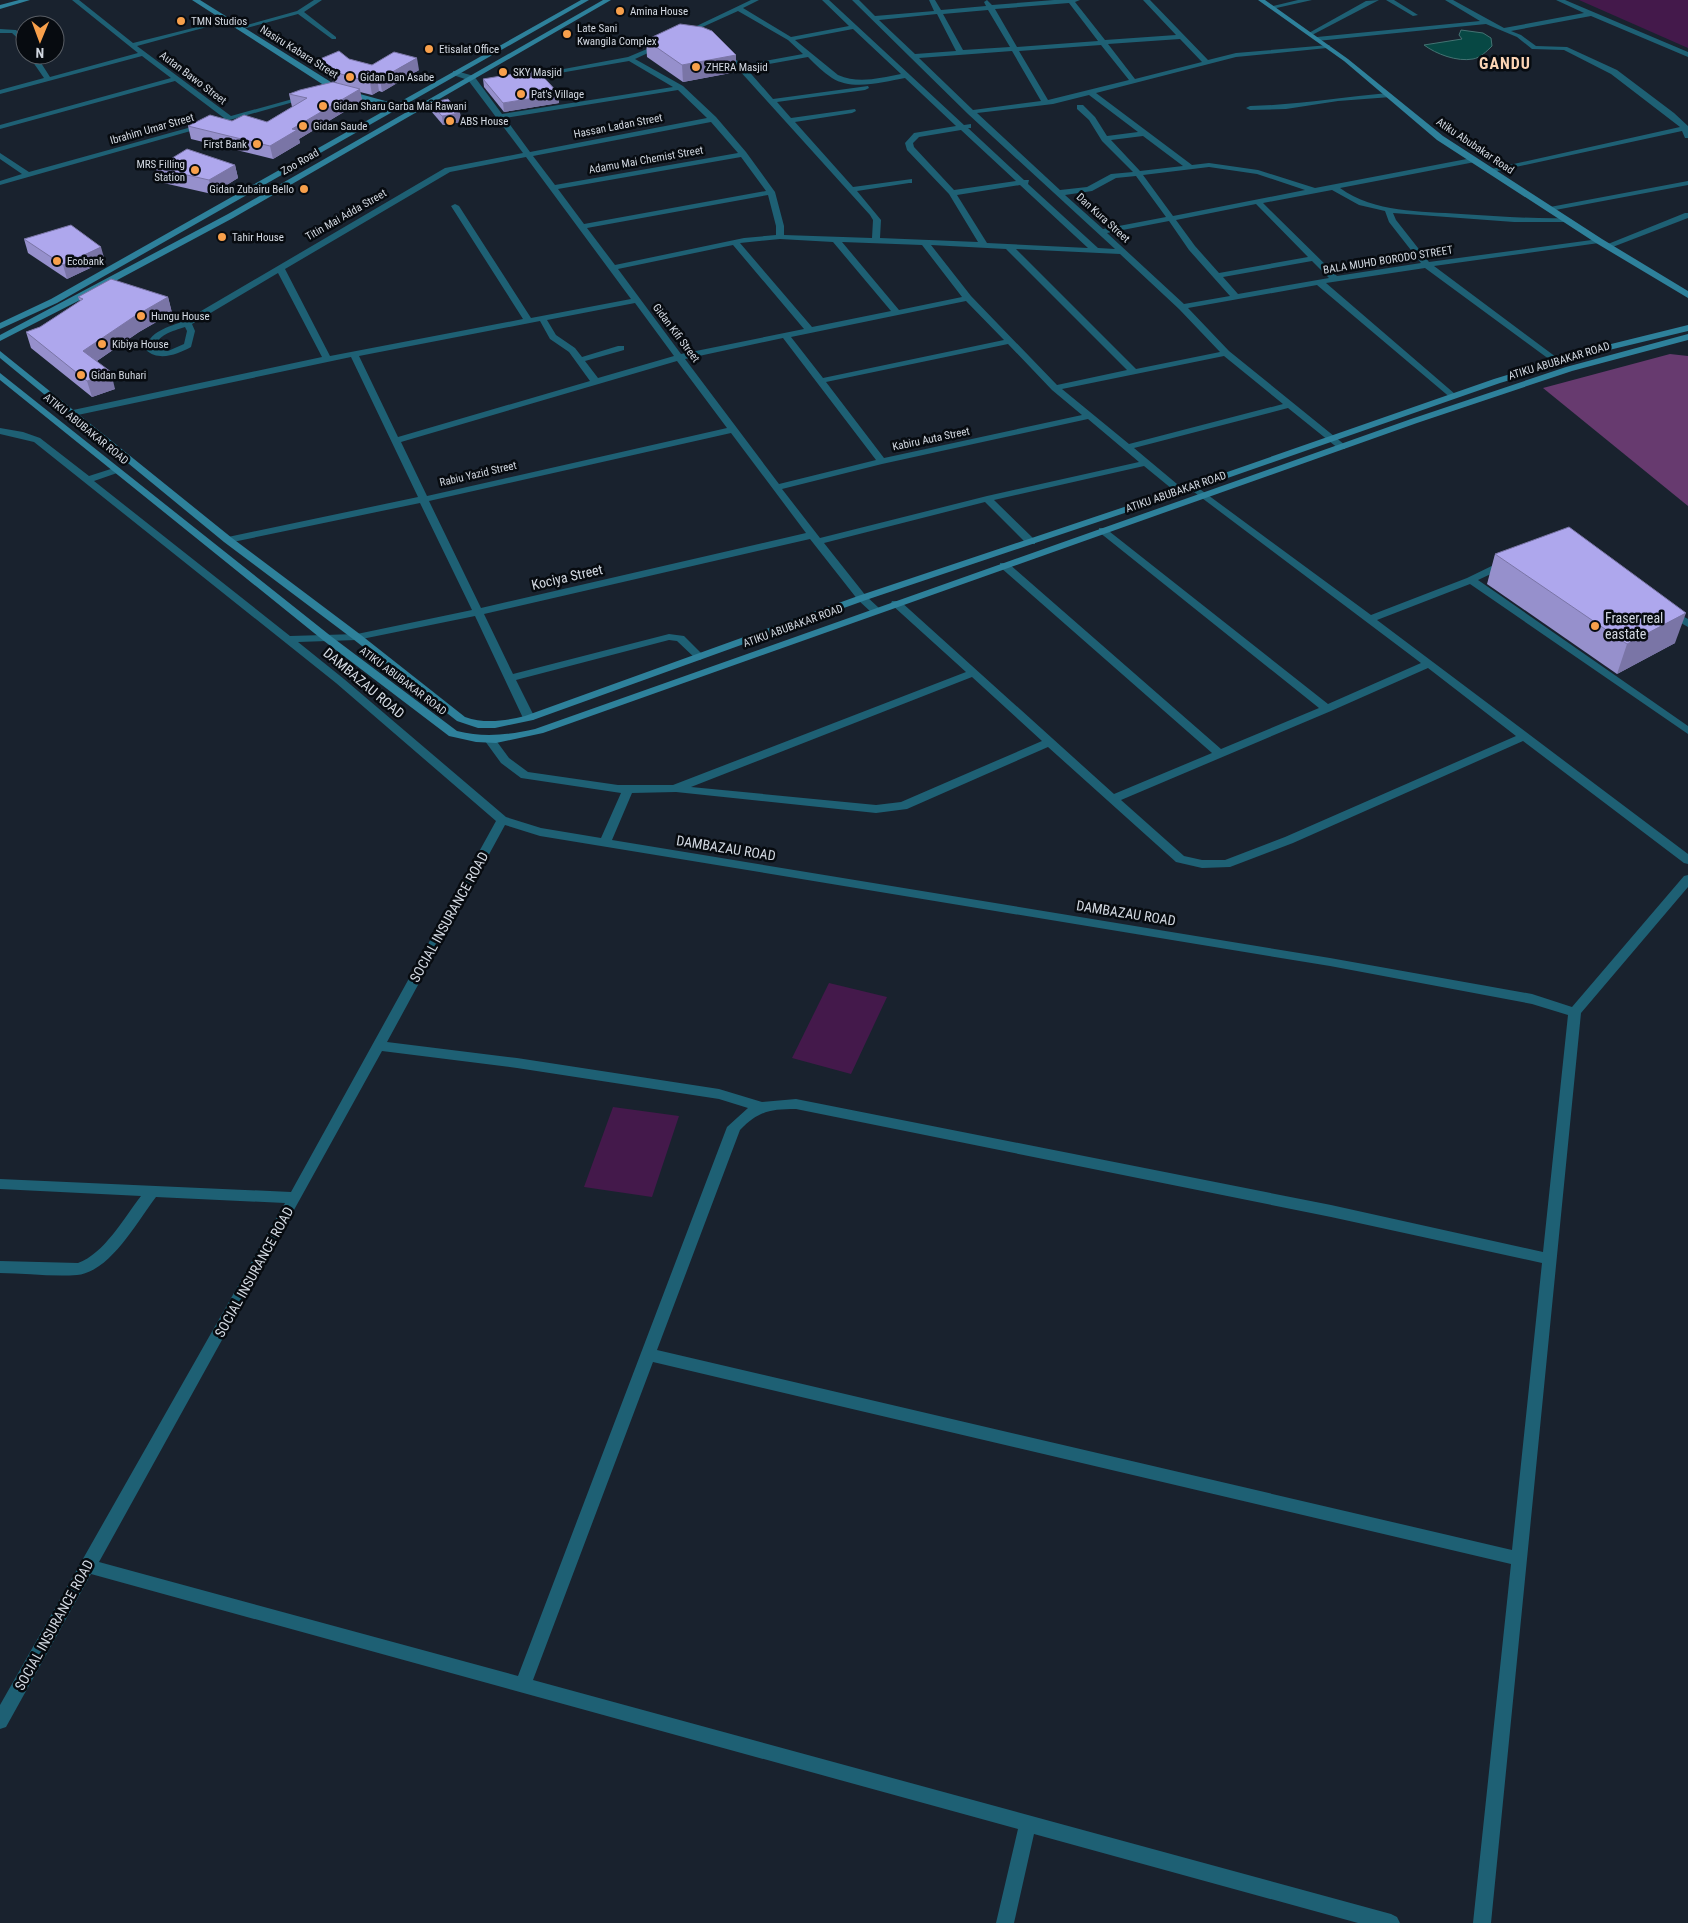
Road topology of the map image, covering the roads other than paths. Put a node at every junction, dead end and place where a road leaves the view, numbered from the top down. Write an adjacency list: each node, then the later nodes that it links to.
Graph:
1 (27, 0): 20 (street)
2 (75, 0): 46 (street, Autan Bawo Street)
3 (195, 0): 29 (street, Nasiru Kabara Street)
4 (319, 0): 24 (street)
5 (586, 0): 59 (street, Zoo Road)
6 (608, 0): 64 (street, Zoo Road)
7 (756, 0): 22 (street)
8 (825, 0): 32 (street)
9 (855, 0): 28 (street, Dan Kura Street)
10 (932, 0): 25 (street)
11 (986, 0): 21 (street)
12 (1073, 0): 21 (street); 45 (street)
13 (1146, 0): 41 (street)
14 (1261, 0): 23 (street, Atiku Abubakar Road)
15 (1309, 0): 23 (street)
16 (1376, 0): 40 (street)
17 (1389, 0): 27 (street)
18 (1448, 0): 30 (street)
19 (1559, 0): 26 (street)
20 (0, 7)
21 (990, 7): 25 (street); 49 (street)
22 (738, 8): 37 (street); 43 (street)
23 (1272, 8): 40 (street, Atiku Abubakar Road)
24 (299, 12): 33 (street); 42 (street)
25 (938, 12): 28 (street); 50 (street)
26 (1591, 14): 34 (street); 53 (street)
27 (1415, 15)
28 (874, 18): 54 (street, Dan Kura Street)
29 (227, 20): 33 (street, Nasiru Kabara Street); 46 (street)
30 (1488, 22): 31 (street); 34 (street)
31 (1460, 26): 34 (street); 40 (street)
32 (854, 27): 43 (street); 60 (street)
33 (239, 28): 69 (street, Nasiru Kabara Street)
34 (1502, 29): 89 (street)
35 (0, 31): 36 (street)
36 (15, 32)
37 (687, 32): 38 (street); 39 (street)
38 (679, 36)
39 (695, 36)
40 (1313, 36): 48 (street, Atiku Abubakar Road)
41 (1182, 37): 45 (street); 56 (street)
42 (334, 38)
43 (790, 39): 52 (street)
44 (671, 40): 55 (street)
45 (1102, 43): 49 (street); 65 (street)
46 (132, 45): 51 (street, Autan Bawo Street)
47 (718, 46): 58 (street)
48 (1327, 46): 56 (street); 74 (street, Atiku Abubakar Road)
49 (1015, 49): 50 (street); 76 (street)
50 (961, 53): 54 (street)
51 (143, 54): 62 (street); 63 (street, Autan Bawo Street)
52 (809, 55): 58 (street); 60 (street)
53 (1688, 55)
54 (915, 56): 81 (street, Dan Kura Street)
55 (630, 59): 61 (street); 67 (street)
56 (1206, 62): 65 (street)
57 (39, 65): 62 (street)
58 (741, 67): 75 (street)
59 (456, 74): 64 (street); 77 (street, Zoo Road)
60 (907, 76): 88 (street)
61 (514, 78)
62 (48, 79): 70 (street)
63 (176, 79): 83 (street, Autan Bawo Street); 87 (street)
64 (473, 81): 66 (street); 82 (street, Gidan Kifi Street); 153 (street, Zoo Road)
65 (1133, 81): 72 (street)
66 (486, 83)
67 (680, 88): 82 (street); 84 (street)
68 (867, 88): 75 (street)
69 (339, 91): 71 (street); 77 (street, Nasiru Kabara Street)
70 (0, 92)
71 (329, 92)
72 (1091, 93): 76 (street); 90 (street)
73 (319, 94): 83 (street, Ibrahim Umar Street)
74 (1388, 95): 79 (street); 96 (street, Atiku Abubakar Road)
75 (771, 101): 85 (street)
76 (1046, 103): 81 (street)
77 (398, 106): 148 (street, Zoo Road)
78 (1080, 107): 92 (street)
79 (1250, 108)
80 (852, 111): 85 (street)
81 (971, 112): 86 (street, Dan Kura Street)
82 (500, 117): 93 (street, Gidan Kifi Street)
83 (230, 119): 100 (street, Ibrahim Umar Street)
84 (713, 119): 93 (street, Hassan Ladan Street); 94 (street)
85 (789, 121): 108 (street)
86 (984, 124): 88 (street); 101 (street, Dan Kura Street)
87 (0, 127)
88 (963, 127): 103 (street); 111 (street)
89 (1685, 128): 91 (street); 98 (street)
90 (1147, 133): 92 (street); 97 (street)
91 (1688, 136)
92 (1105, 139): 99 (street)
93 (528, 154): 106 (street, Gidan Kifi Street); 134 (street, Titin Mai Adda Street)
94 (743, 154): 106 (street, Adamu Mai Chemist Street); 110 (street)
95 (0, 155): 100 (street)
96 (1472, 160): 98 (street, Atiku Abubakar Road); 107 (street)
97 (1190, 167): 99 (street); 109 (street)
98 (1491, 171): 116 (street, Atiku Abubakar Road)
99 (1138, 174): 112 (street); 118 (street)
100 (28, 175): 105 (street, Ibrahim Umar Street)
101 (1044, 179): 103 (street); 112 (street, Dan Kura Street)
102 (909, 181): 108 (street)
103 (1021, 182): 111 (street); 130 (street)
104 (1688, 182): 116 (street)
105 (0, 183)
106 (553, 188): 120 (street, Gidan Kifi Street)
107 (1335, 188): 109 (street); 115 (street)
108 (851, 190): 124 (street)
109 (1316, 191): 113 (street)
110 (771, 192): 120 (street); 122 (street)
111 (952, 193): 128 (street)
112 (1059, 193): 121 (street, Dan Kura Street)
113 (1258, 202): 118 (street); 132 (street)
114 (455, 206): 146 (street)
115 (1388, 209): 119 (street); 133 (street)
116 (1550, 209): 119 (street, Atiku Abubakar Road)
117 (1688, 215): 127 (street, BALA MUHD BORODO STREET)
118 (1170, 219): 121 (street); 136 (street)
119 (1568, 220): 127 (street, Atiku Abubakar Road)
120 (582, 227): 135 (street, Gidan Kifi Street)
121 (1102, 232): 131 (street, Dan Kura Street)
122 (780, 237): 123 (street); 125 (street)
123 (835, 239): 124 (street); 144 (street)
124 (876, 240): 126 (street)
125 (735, 242): 135 (street); 150 (street)
126 (924, 242): 128 (street); 141 (street)
127 (1603, 244): 133 (street, BALA MUHD BORODO STREET); 139 (street, Atiku Abubakar Road)
128 (984, 245): 129 (street)
129 (1008, 246): 130 (street); 163 (street)
130 (1096, 251): 131 (street)
131 (1124, 252): 143 (street, Dan Kura Street)
132 (1315, 258): 136 (street); 137 (street)
133 (1427, 265): 137 (street, BALA MUHD BORODO STREET); 162 (street)
134 (280, 268): 147 (street, Titin Mai Adda Street); 160 (street)
135 (612, 268): 142 (street, Gidan Kifi Street)
136 (1216, 276): 140 (street)
137 (1335, 279): 138 (street, BALA MUHD BORODO STREET)
138 (1320, 282): 140 (street, BALA MUHD BORODO STREET); 168 (street)
139 (1688, 295)
140 (1235, 296): 143 (street, BALA MUHD BORODO STREET)
141 (968, 298): 144 (street); 154 (street)
142 (636, 300): 145 (street); 159 (street, Gidan Kifi Street)
143 (1182, 307): 156 (street, Dan Kura Street)
144 (896, 312): 150 (street)
145 (542, 318): 146 (street); 161 (street)
146 (529, 321): 158 (street)
147 (187, 323): 147 (street, Titin Mai Adda Street)
148 (0, 326)
149 (1688, 328): 162 (street)
150 (810, 330): 151 (street)
151 (785, 335): 159 (street); 165 (street)
152 (1688, 337): 176 (street, ATIKU ABUBAKAR ROAD)
153 (0, 338)
154 (1011, 341): 165 (street); 167 (street)
155 (621, 348): 161 (street)
156 (1226, 353): 163 (street); 169 (street, Dan Kura Street)
157 (0, 354): 170 (street)
158 (354, 355): 160 (street); 175 (street)
159 (680, 357): 166 (street); 172 (street, Gidan Kifi Street)
160 (326, 360): 170 (street)
161 (580, 360): 166 (street)
162 (1556, 362): 168 (street)
163 (1134, 372): 167 (street)
164 (0, 376): 180 (street, ATIKU ABUBAKAR ROAD)
165 (820, 380): 178 (street)
166 (596, 382): 175 (street)
167 (1055, 388): 171 (street)
168 (1452, 396): 174 (street)
169 (1290, 405): 174 (street, Dan Kura Street); 177 (street)
170 (73, 413): 190 (street)
171 (1091, 416): 177 (street); 178 (street, Kabiru Auta Street)
172 (734, 429): 182 (street, Gidan Kifi Street); 186 (street, Rabiu Yazid Street)
173 (0, 431): 181 (street, DAMBAZAU ROAD)
174 (1331, 438): 176 (street, Dan Kura Street); 183 (street)
175 (395, 441): 186 (street)
176 (1342, 446): 185 (street, ATIKU ABUBAKAR ROAD)
177 (1128, 447): 179 (street)
178 (882, 461): 182 (street, Kabiru Auta Street)
179 (1147, 463): 184 (street); 187 (street, Kociya Street)
180 (116, 470): 181 (street); 204 (street, ATIKU ABUBAKAR ROAD)
181 (87, 480): 203 (street, DAMBAZAU ROAD)
182 (777, 487): 189 (street, Gidan Kifi Street)
183 (1193, 487): 184 (street); 185 (street)
184 (1180, 491): 191 (street)
185 (1205, 496): 188 (street, ATIKU ABUBAKAR ROAD); 200 (street)
186 (424, 499): 190 (street, Rabiu Yazid Street); 199 (street)
187 (987, 500): 189 (street, Kociya Street); 191 (street)
188 (1102, 530): 193 (street, ATIKU ABUBAKAR ROAD); 209 (street)
189 (815, 538): 195 (street, Gidan Kifi Street); 199 (street, Kociya Street)
190 (228, 540): 202 (street)
191 (1031, 542): 195 (street)
192 (1520, 557): 194 (street)
193 (1004, 565): 196 (street, ATIKU ABUBAKAR ROAD); 215 (street)
194 (1471, 580): 200 (street); 211 (street)
195 (862, 598): 198 (street, Gidan Kifi Street); 205 (street)
196 (896, 603): 198 (street, ATIKU ABUBAKAR ROAD); 207 (street)
197 (1657, 604): 201 (street)
198 (875, 610): 213 (street, ATIKU ABUBAKAR ROAD)
199 (478, 612): 202 (street, Kociya Street); 208 (street)
200 (1370, 619): 206 (street)
201 (1688, 624)
202 (357, 637): 204 (street, Kociya Street); 210 (street)
203 (287, 639): 204 (street, Kociya Street); 219 (street, DAMBAZAU ROAD)
204 (328, 639): 213 (street, ATIKU ABUBAKAR ROAD)
205 (700, 656): 208 (street); 210 (street)
206 (1428, 664): 209 (street); 212 (street)
207 (973, 673): 214 (street); 216 (street)
208 (509, 678): 210 (street)
209 (1327, 709): 215 (street)
210 (529, 718)
211 (1688, 731)
212 (1522, 737): 218 (street); 221 (street)
213 (491, 741): 217 (street)
214 (1050, 742): 216 (street); 218 (street)
215 (1218, 753): 218 (street)
216 (674, 789): 217 (street)
217 (628, 790): 220 (street)
218 (1113, 799)
219 (502, 820): 220 (street, DAMBAZAU ROAD); 224 (street, SOCIAL INSURANCE ROAD)
220 (605, 843): 223 (street, DAMBAZAU ROAD)
221 (1688, 860)
222 (1688, 879): 223 (street)
223 (1575, 1012): 229 (street)
224 (379, 1046): 225 (street); 228 (street, SOCIAL INSURANCE ROAD)
225 (761, 1107): 229 (street); 231 (street)
226 (0, 1184): 227 (street)
227 (154, 1191): 228 (street); 230 (street)
228 (295, 1198): 233 (street, SOCIAL INSURANCE ROAD)
229 (1550, 1259): 232 (street)
230 (0, 1267)
231 (648, 1354): 232 (street); 234 (street)
232 (1520, 1559): 239 (street)
233 (88, 1566): 234 (street); 235 (street, SOCIAL INSURANCE ROAD)
234 (523, 1685): 236 (street)
235 (0, 1721)
236 (1028, 1823): 237 (street); 238 (street)
237 (1004, 1923)
238 (1391, 1923)
239 (1482, 1923)

